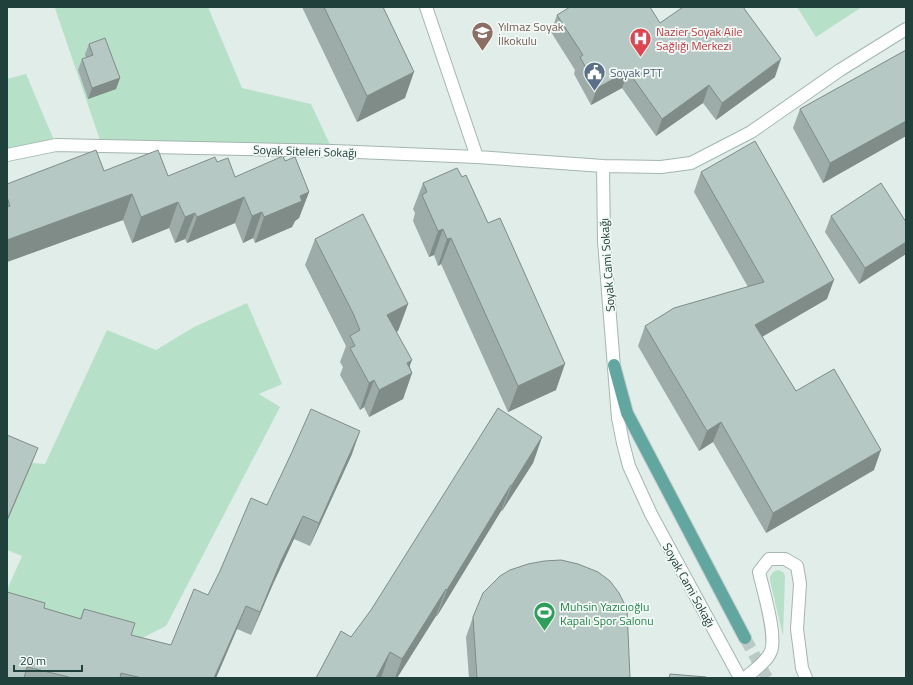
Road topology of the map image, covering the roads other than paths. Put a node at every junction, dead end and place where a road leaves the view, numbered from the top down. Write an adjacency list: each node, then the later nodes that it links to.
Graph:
1 (426, 7): 4 (street)
2 (906, 29): 5 (street)
3 (7, 155): 4 (street, Soyak Siteleri Sokağı)
4 (477, 157): 5 (street, Soyak Siteleri Sokağı)
5 (603, 166): 6 (street, Soyak Cami Sokağı)
6 (614, 365): 7 (main road); 8 (street, Soyak Cami Sokağı)
7 (745, 638)
8 (740, 678)
9 (746, 678): 10 (street)
10 (806, 678)

